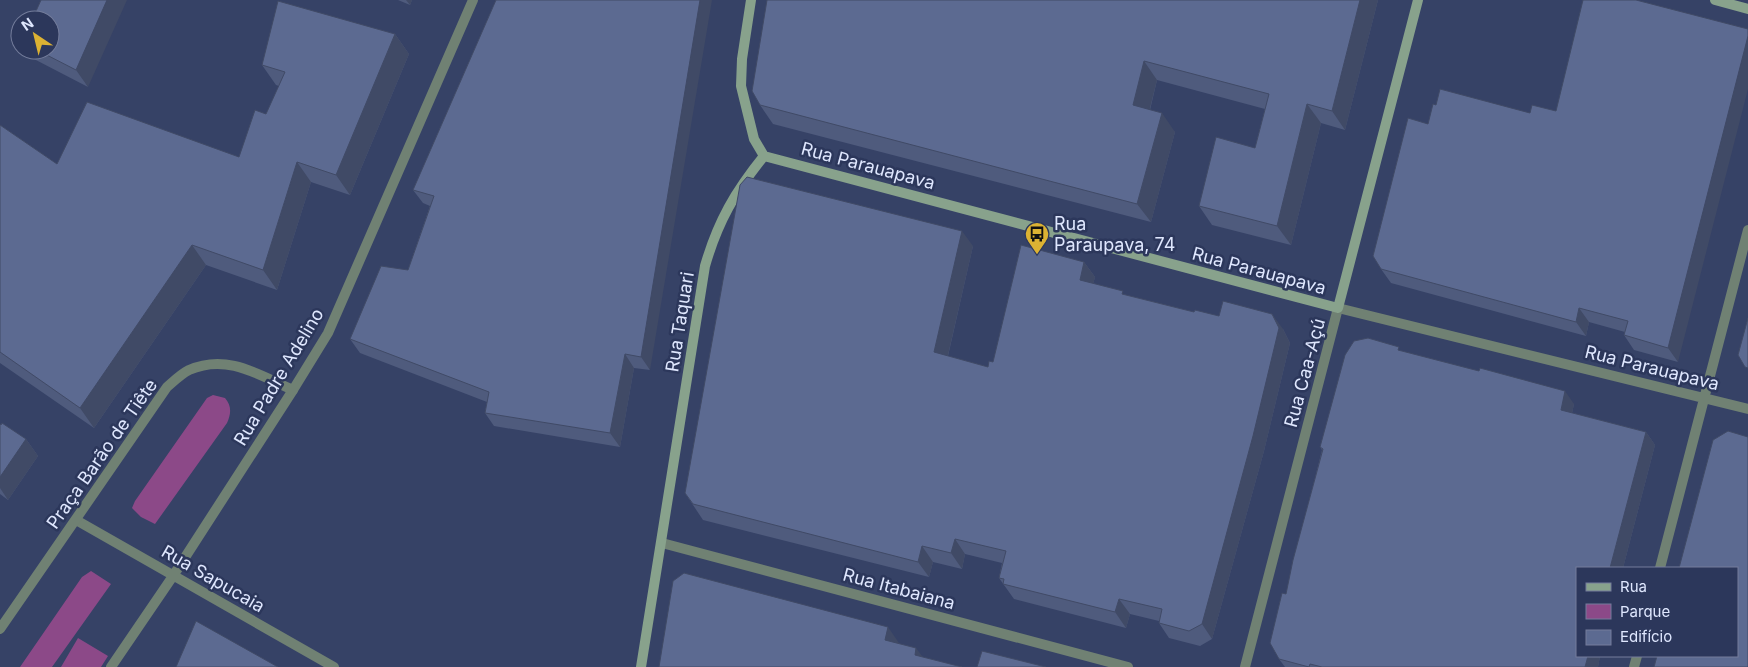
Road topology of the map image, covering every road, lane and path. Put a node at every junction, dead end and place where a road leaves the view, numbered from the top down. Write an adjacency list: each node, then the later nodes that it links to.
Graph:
1 (473, 0): 9 (street, Rua Padre Adelino)
2 (751, 0): 6 (main road)
3 (1418, 0): 8 (main road, Rua Caa-Açú)
4 (1715, 0): 5 (main road)
5 (1748, 9)
6 (764, 156): 8 (main road, Rua Parauapava); 13 (main road, Rua Taquari)
7 (1748, 230): 10 (street)
8 (1338, 308): 10 (street, Rua Parauapava); 21 (street, Rua Caa-Açú)
9 (293, 390): 12 (street, Praça Barão de Tiête); 15 (street, Rua Padre Adelino)
10 (1705, 397): 11 (street, Rua Parauapava); 14 (street)
11 (1748, 409)
12 (76, 520): 15 (street, Rua Sapucaia); 16 (street, Praça Barão de Tiête)
13 (662, 543): 19 (main road, Rua Taquari); 20 (street, Rua Itabaiana)
14 (1660, 567)
15 (173, 576): 17 (street, Rua Padre Adelino); 18 (street, Rua Sapucaia)
16 (0, 629)
17 (110, 667)
18 (334, 667)
19 (640, 667)
20 (1128, 667)
21 (1245, 667)

